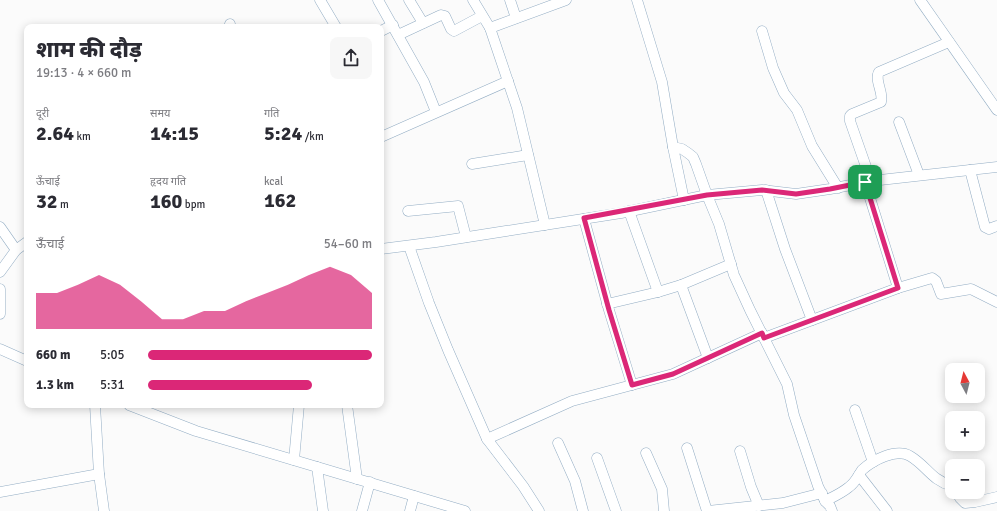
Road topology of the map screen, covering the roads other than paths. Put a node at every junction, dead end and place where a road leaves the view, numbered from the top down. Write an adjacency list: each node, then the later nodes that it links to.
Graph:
1 (320, 0): 12 (street)
2 (378, 0): 13 (street)
3 (409, 0): 11 (street)
4 (473, 0): 9 (street)
5 (510, 0): 10 (street)
6 (566, 0): 10 (street)
7 (637, 0): 24 (street)
8 (920, 0): 18 (street)
9 (482, 16): 11 (street); 14 (street)
10 (516, 18): 14 (street)
11 (423, 23): 17 (street)
12 (334, 24)
13 (393, 25): 15 (street); 17 (street)
14 (490, 28): 19 (street)
15 (384, 30)
16 (762, 31): 31 (street)
17 (398, 35): 21 (street)
18 (949, 42): 20 (street); 30 (street)
19 (508, 81): 21 (street); 25 (street)
20 (997, 110)
21 (436, 112): 23 (street)
22 (899, 122): 29 (street)
23 (384, 136)
24 (673, 147): 33 (street); 34 (street)
25 (528, 155): 26 (street); 38 (street)
26 (472, 164)
27 (997, 166): 28 (street)
28 (970, 170): 29 (street); 39 (street)
29 (918, 175): 30 (street)
30 (868, 181): 31 (street); 49 (street)
31 (838, 188): 32 (street)
32 (766, 190): 33 (street); 55 (street)
33 (707, 195): 34 (street); 46 (street)
34 (684, 200): 35 (street)
35 (629, 211): 37 (street); 51 (street)
36 (408, 212): 41 (street)
37 (584, 218): 38 (street); 53 (street)
38 (545, 225): 41 (street)
39 (997, 226)
40 (0, 227): 45 (street)
41 (466, 237): 43 (street)
42 (24, 244): 45 (street)
43 (409, 246): 44 (street); 66 (street)
44 (384, 249)
45 (16, 250): 47 (street)
46 (731, 264): 48 (street); 56 (street)
47 (0, 272)
48 (681, 284): 51 (street); 58 (street)
49 (898, 288): 52 (street); 55 (street)
50 (0, 289): 54 (street)
51 (658, 292): 53 (street)
52 (997, 302)
53 (607, 304): 60 (street)
54 (0, 314)
55 (812, 320): 56 (street)
56 (763, 336): 58 (street); 82 (street)
57 (0, 349): 59 (street)
58 (708, 358): 60 (street)
59 (24, 360)
60 (632, 385): 66 (street)
61 (96, 408): 75 (street)
62 (137, 408): 72 (street)
63 (299, 408): 72 (street)
64 (347, 408): 77 (street)
65 (855, 410): 73 (street)
66 (487, 439): 92 (street)
67 (558, 443): 93 (street)
68 (687, 448): 96 (street)
69 (740, 451): 85 (street)
70 (646, 453): 95 (street)
71 (597, 458): 94 (street)
72 (294, 460): 74 (street)
73 (873, 462): 76 (street); 79 (street)
74 (317, 467): 77 (street); 88 (street)
75 (99, 474): 80 (street); 87 (street)
76 (859, 475): 82 (street); 98 (street)
77 (357, 479): 78 (street)
78 (370, 482): 81 (street); 89 (street)
79 (945, 483)
80 (0, 492)
81 (414, 496): 90 (street); 91 (street)
82 (824, 497): 85 (street); 97 (street)
83 (997, 498): 84 (street)
84 (962, 499)
85 (759, 506): 86 (street)
86 (747, 509): 96 (street)
87 (104, 511)
88 (322, 511)
89 (362, 511)
90 (410, 511)
91 (462, 511)
92 (539, 511)
93 (583, 511)
94 (616, 511)
95 (664, 511)
96 (708, 511)
97 (832, 511)
98 (887, 511)

